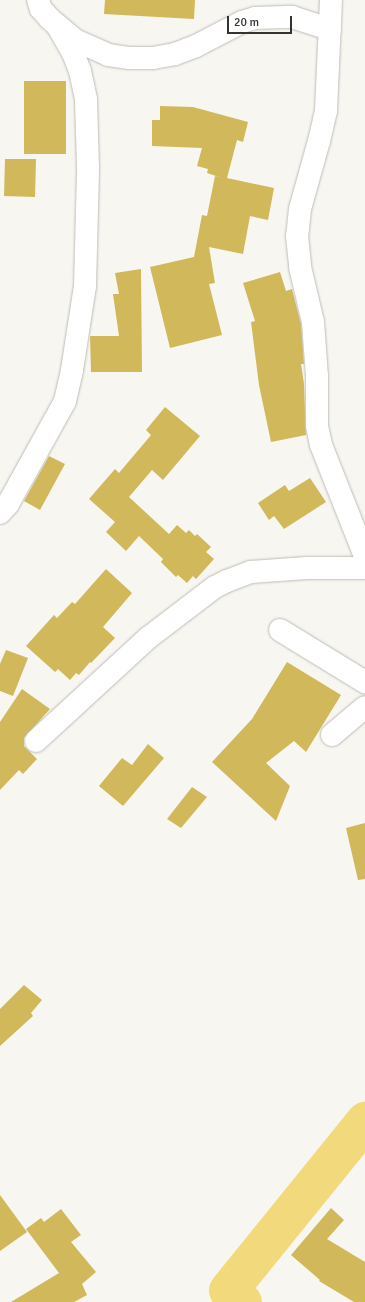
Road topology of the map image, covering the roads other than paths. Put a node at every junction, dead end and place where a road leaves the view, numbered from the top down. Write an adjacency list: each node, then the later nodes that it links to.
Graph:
1 (38, 0): 3 (street)
2 (331, 0): 4 (street)
3 (58, 27): 4 (street); 5 (street)
4 (330, 29): 6 (street)
5 (0, 513)
6 (365, 556)
7 (365, 568): 12 (street)
8 (280, 630): 9 (street)
9 (365, 682)
10 (365, 707): 11 (street)
11 (332, 735)
12 (36, 741)

